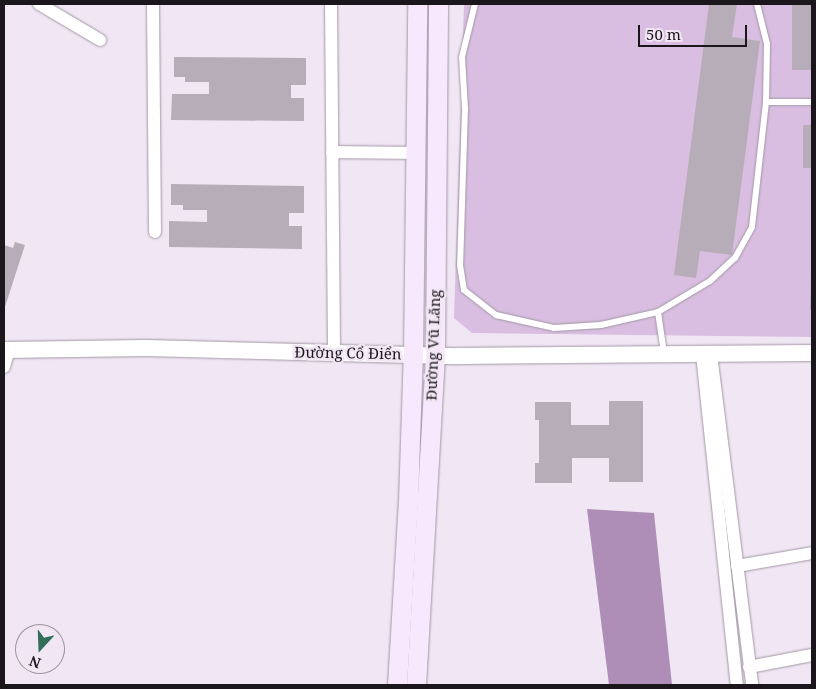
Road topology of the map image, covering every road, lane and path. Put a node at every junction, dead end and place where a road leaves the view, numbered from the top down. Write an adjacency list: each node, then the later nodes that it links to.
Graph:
1 (39, 4): 8 (street)
2 (153, 4): 13 (street)
3 (331, 4): 11 (street)
4 (417, 4): 12 (main road, Đường Vũ Lăng)
5 (438, 4): 19 (main road, Đường Vũ Lăng)
6 (476, 4): 14 (lane)
7 (757, 4): 9 (lane)
8 (100, 40)
9 (766, 102): 10 (lane); 14 (lane)
10 (812, 102)
11 (332, 152): 12 (street); 16 (street)
12 (416, 153): 18 (main road, Đường Vũ Lăng)
13 (155, 232)
14 (658, 312): 21 (lane)
15 (7, 350): 16 (street, Đường Cổ Điển); 22 (street)
16 (334, 352): 18 (street, Đường Cổ Điển)
17 (812, 353): 20 (street, Đường Cổ Điển)
18 (413, 354): 19 (street, Đường Cổ Điển); 25 (main road, Đường Vũ Lăng)
19 (435, 354): 21 (street, Đường Cổ Điển); 25 (main road, Đường Vũ Lăng)
20 (706, 354): 21 (street, Đường Cổ Điển); 24 (street); 30 (street)
21 (665, 355)
22 (4, 367)
23 (812, 553): 24 (street)
24 (737, 566): 27 (street)
25 (410, 630): 28 (main road, Đường Vũ Lăng); 29 (main road, Đường Vũ Lăng)
26 (812, 655): 27 (street)
27 (749, 667): 31 (street)
28 (398, 685)
29 (416, 685)
30 (737, 685)
31 (752, 685)

